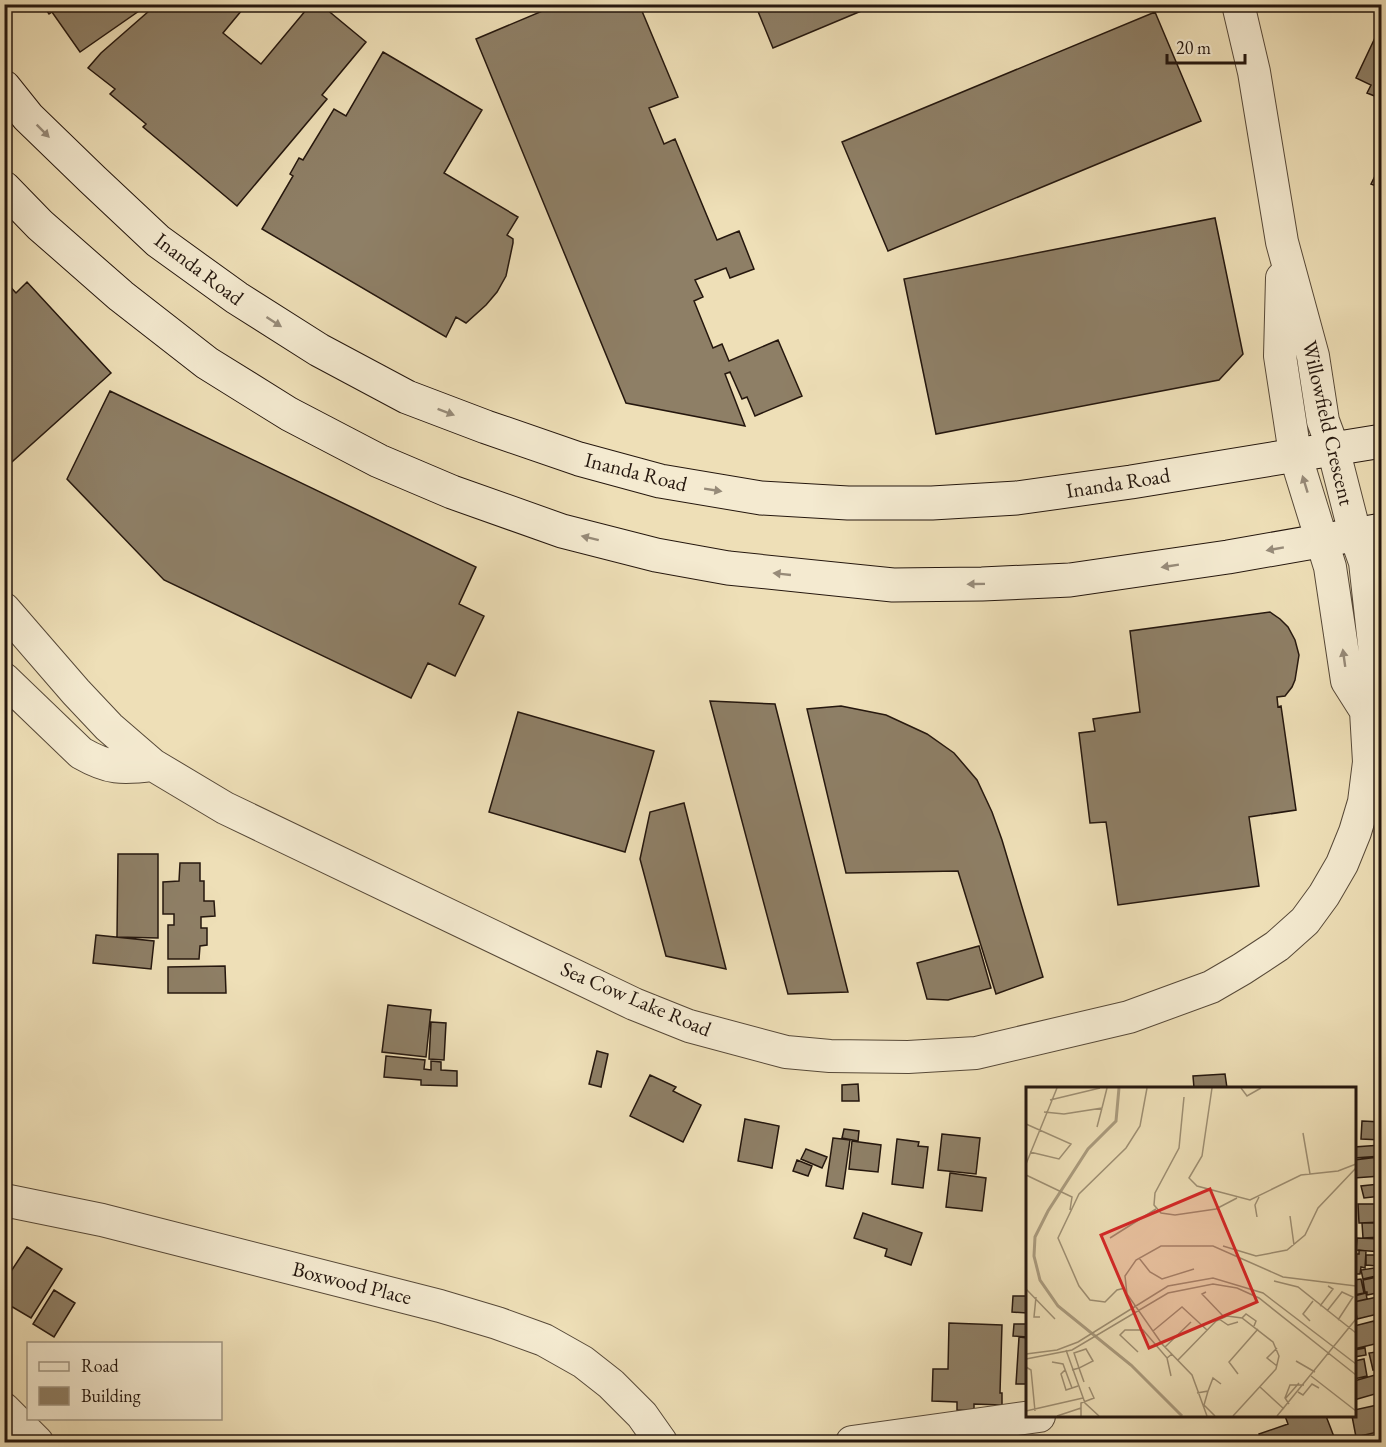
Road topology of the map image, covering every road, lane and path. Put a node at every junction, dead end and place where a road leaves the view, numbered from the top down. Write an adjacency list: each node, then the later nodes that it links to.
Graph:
1 (1238, 4): 4 (street, Willowfield Crescent)
2 (4, 87): 7 (main road, Inanda Road, one-way to 7)
3 (4, 188): 9 (main road, one-way to 3)
4 (1282, 242): 6 (street, Willowfield Crescent); 7 (street, Willowfield Crescent)
5 (1382, 441): 6 (main road, Inanda Road)
6 (1333, 448): 7 (main road, Inanda Road); 8 (street, Willowfield Crescent)
7 (1295, 454): 9 (street, Willowfield Crescent, one-way to 7)
8 (1368, 532): 9 (main road); 12 (street, Willowfield Crescent)
9 (1321, 540): 12 (street, Willowfield Crescent, one-way to 9)
10 (4, 609): 14 (street, Sea Cow Lake Road)
11 (4, 679): 14 (street)
12 (1366, 711): 13 (street, Willowfield Crescent)
13 (1375, 763): 14 (street, Sea Cow Lake Road)
14 (153, 765)
15 (4, 1200): 19 (street, Boxwood Place)
16 (4, 1409): 18 (street)
17 (1032, 1417): 20 (street)
18 (37, 1443)
19 (661, 1443)
20 (852, 1443)

